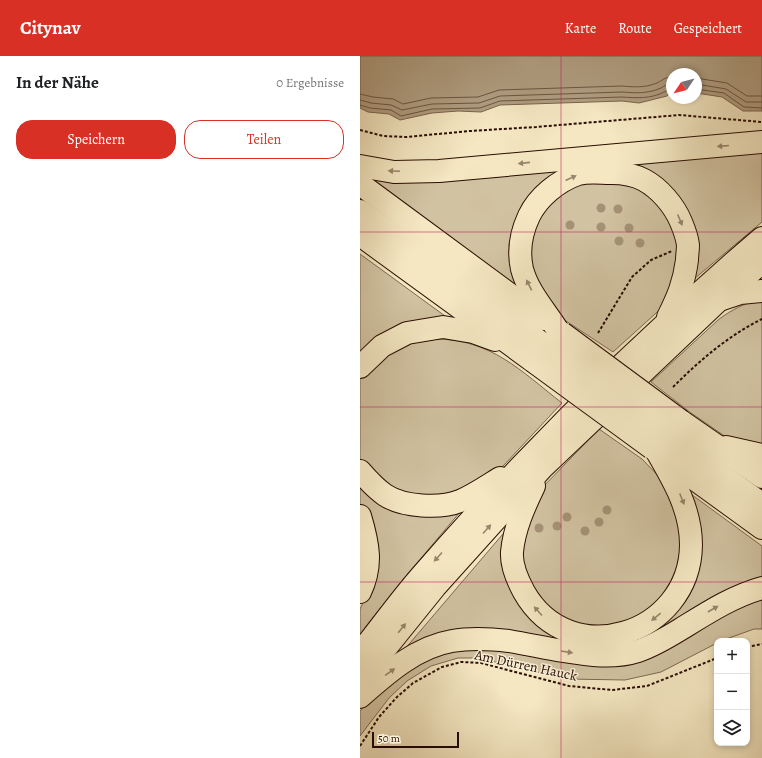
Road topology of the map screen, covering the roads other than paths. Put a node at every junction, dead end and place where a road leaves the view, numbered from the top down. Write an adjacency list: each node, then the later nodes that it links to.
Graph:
1 (762, 142): 2 (highway, one-way to 2)
2 (360, 166)
3 (360, 184): 11 (highway)
4 (360, 211): 11 (highway)
5 (360, 235): 11 (highway)
6 (762, 238): 10 (highway)
7 (762, 262): 9 (highway)
8 (762, 290): 9 (highway)
9 (719, 300): 17 (highway)
10 (664, 325): 11 (highway, one-way to 10); 16 (highway)
11 (544, 344): 12 (highway); 13 (highway, bridge); 13 (highway, bridge)
12 (360, 367)
13 (664, 439): 14 (highway); 17 (highway, one-way to 17); 20 (highway); 22 (highway)
14 (713, 444): 15 (highway); 19 (highway)
15 (762, 455)
16 (520, 466): 18 (highway); 25 (highway, one-way to 25)
17 (543, 466): 26 (highway, one-way to 17)
18 (360, 472)
19 (762, 477)
20 (762, 504)
21 (360, 516): 24 (highway)
22 (762, 528)
23 (762, 588): 27 (highway, one-way to 23)
24 (360, 592)
25 (360, 653)
26 (360, 680)
27 (360, 697)

